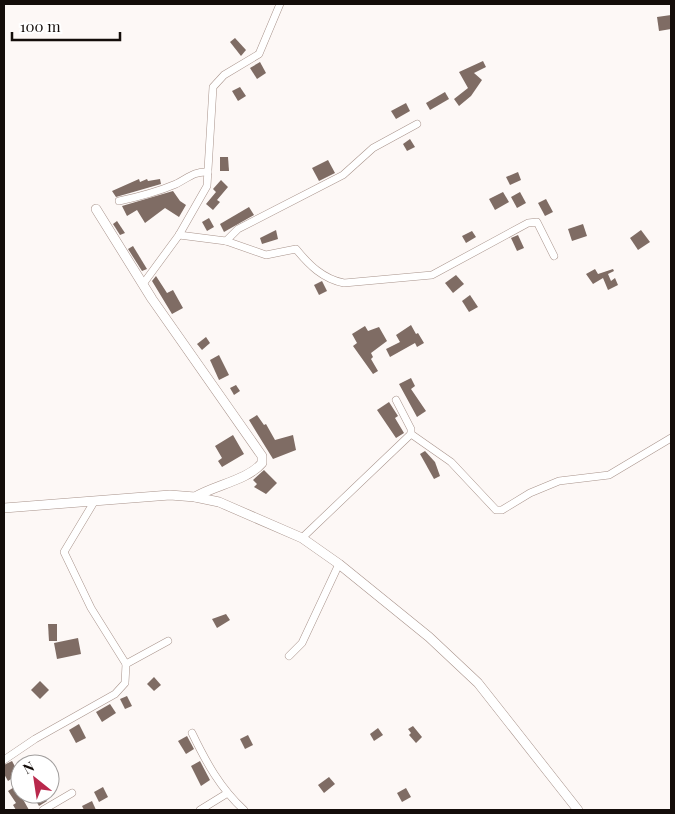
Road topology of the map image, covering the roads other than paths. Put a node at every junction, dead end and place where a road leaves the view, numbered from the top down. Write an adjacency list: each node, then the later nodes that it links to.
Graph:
1 (280, 4): 3 (street)
2 (417, 124): 7 (street)
3 (208, 172): 4 (street); 6 (street)
4 (118, 201)
5 (96, 209): 9 (main road)
6 (179, 235): 7 (street); 9 (street)
7 (226, 241): 8 (street)
8 (554, 256)
9 (143, 284): 13 (main road)
10 (396, 400): 11 (street)
11 (411, 434): 12 (street); 16 (street)
12 (671, 438)
13 (195, 496): 14 (main road); 16 (main road)
14 (94, 502): 15 (main road); 20 (street)
15 (4, 508)
16 (302, 538): 17 (main road)
17 (339, 564): 19 (street); 28 (main road)
18 (168, 641): 20 (street)
19 (289, 656)
20 (126, 664): 22 (street)
21 (192, 733): 24 (street)
22 (4, 760)
23 (72, 793): 25 (street)
24 (226, 794): 26 (street); 27 (street)
25 (43, 810)
26 (200, 810)
27 (244, 810)
28 (578, 810)

